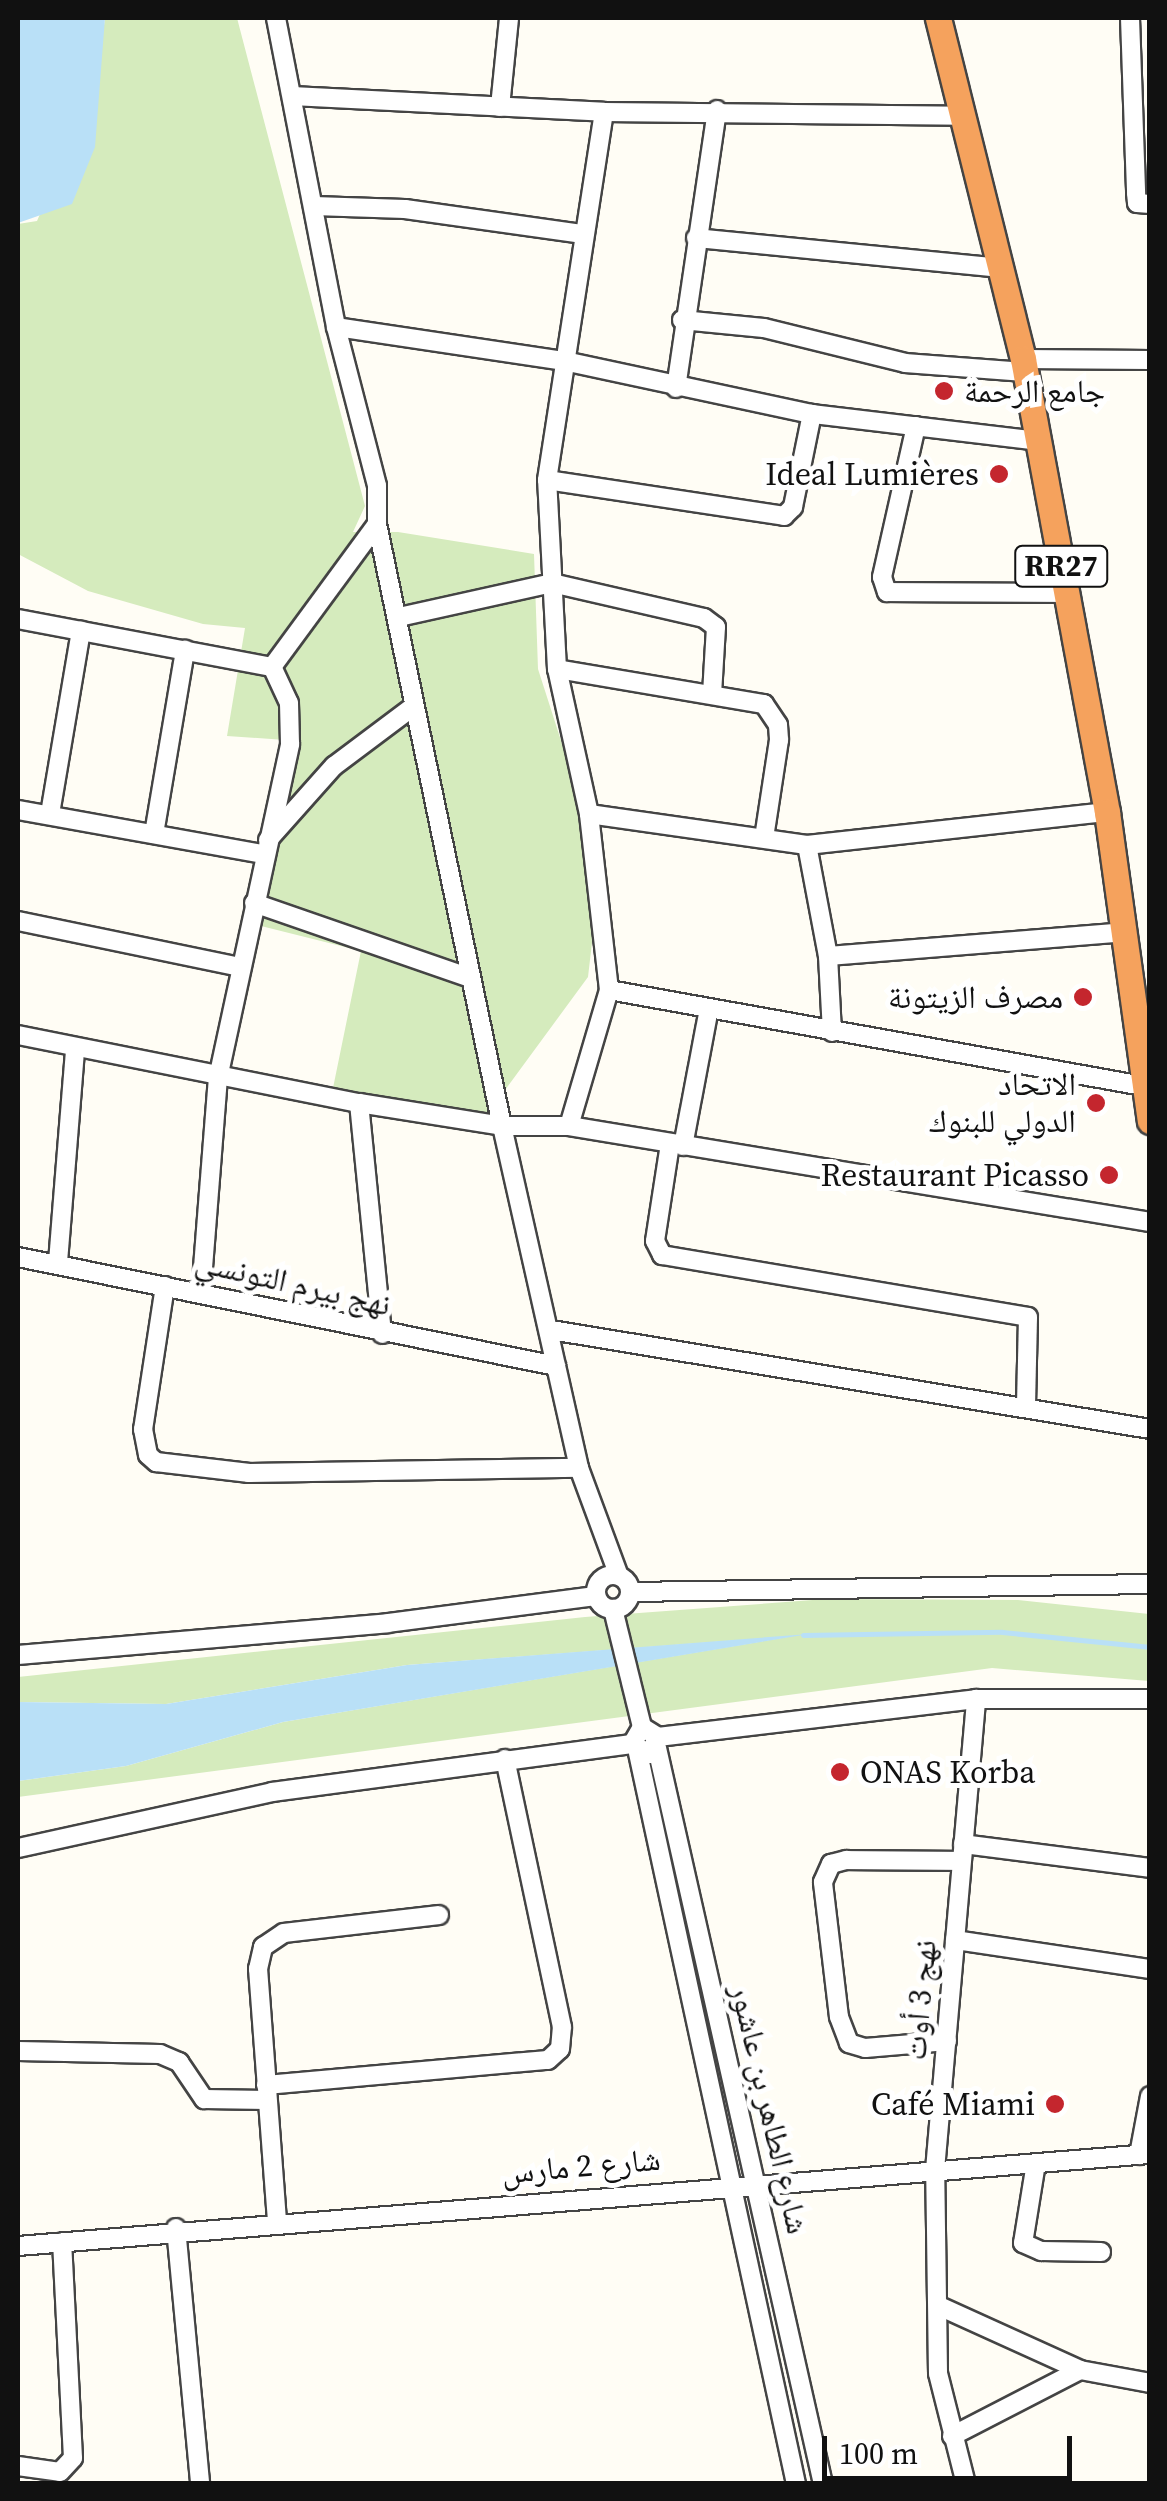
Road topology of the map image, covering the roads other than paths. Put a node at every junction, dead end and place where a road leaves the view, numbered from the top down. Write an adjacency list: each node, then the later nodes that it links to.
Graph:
1 (276, 18): 6 (street)
2 (509, 18): 7 (street)
3 (938, 18): 10 (highway, RR27)
4 (1130, 18): 5 (street)
5 (1141, 92): 11 (street)
6 (292, 96): 7 (street); 12 (street)
7 (500, 107): 9 (street)
8 (717, 110): 9 (street); 10 (street); 14 (street)
9 (604, 112): 13 (street)
10 (963, 116): 15 (highway, RR27)
11 (1150, 204)
12 (314, 206): 13 (street); 17 (street)
13 (582, 234): 19 (street)
14 (696, 238): 15 (street); 16 (street)
15 (1003, 268): 20 (highway, RR27)
16 (682, 320): 20 (street); 21 (street)
17 (336, 327): 19 (street); 26 (street)
18 (1150, 360): 20 (street)
19 (569, 362): 21 (street); 25 (street)
20 (1024, 365): 24 (highway, RR27)
21 (676, 388): 22 (street)
22 (812, 414): 23 (street); 25 (street)
23 (916, 426): 24 (street); 28 (street)
24 (1038, 441): 28 (highway, RR27)
25 (546, 480): 27 (street)
26 (377, 524): 29 (street); 33 (street)
27 (552, 583): 29 (street); 34 (street); 35 (street)
28 (1066, 594): 38 (highway, RR27)
29 (399, 617): 36 (street)
30 (18, 619): 31 (street)
31 (82, 631): 32 (street); 39 (street)
32 (185, 650): 33 (street); 41 (street)
33 (272, 667): 44 (street)
34 (557, 669): 35 (street); 40 (street)
35 (712, 694): 42 (street)
36 (414, 706): 44 (street); 50 (street)
37 (18, 810): 39 (street)
38 (1107, 812): 43 (street); 47 (highway, RR27)
39 (50, 814): 41 (street)
40 (588, 814): 42 (street); 51 (street)
41 (154, 834): 44 (street)
42 (764, 838): 43 (street)
43 (808, 845): 48 (street)
44 (264, 848): 45 (street)
45 (254, 902): 49 (street); 50 (street)
46 (18, 922): 49 (street)
47 (1124, 932): 48 (street); 55 (highway, RR27)
48 (828, 956): 53 (street)
49 (241, 967): 57 (street)
50 (470, 978): 61 (street)
51 (609, 990): 52 (street); 62 (street)
52 (709, 1009): 53 (street); 63 (street)
53 (832, 1032): 58 (street)
54 (18, 1035): 56 (street)
55 (1142, 1038): 58 (highway, RR27)
56 (75, 1049): 57 (street); 66 (street)
57 (218, 1078): 59 (street); 68 (street)
58 (1143, 1086): 60 (highway, RR27)
59 (359, 1103): 61 (street); 70 (street)
60 (1150, 1120)
61 (502, 1126): 62 (street); 69 (street)
62 (570, 1126): 63 (street)
63 (676, 1145): 64 (street); 72 (street)
64 (1150, 1222)
65 (18, 1257): 66 (street, نهج بيرم التونسي)
66 (58, 1262): 67 (street, نهج بيرم التونسي)
67 (164, 1286): 68 (street, نهج بيرم التونسي); 74 (street)
68 (201, 1293): 70 (street, نهج بيرم التونسي)
69 (551, 1330): 71 (street); 72 (street)
70 (382, 1334): 71 (street, نهج بيرم التونسي)
71 (556, 1366): 74 (street)
72 (1026, 1407): 73 (street)
73 (1150, 1429)
74 (580, 1468): 75 (street)
75 (594, 1520): 76 (street); 78 (street)
76 (618, 1576): 78 (street); 79 (street)
77 (1150, 1584): 79 (street)
78 (598, 1589): 80 (street); 81 (street)
79 (630, 1592): 80 (street)
80 (614, 1612): 84 (street, شارع الطاهر بن عاشور)
81 (18, 1656)
82 (976, 1698): 83 (street); 84 (street); 88 (street, نهج 3 أوت)
83 (1150, 1699)
84 (649, 1732): 85 (street); 101 (street, شارع الطاهر بن عاشور)
85 (635, 1749): 86 (street); 100 (street, شارع الطاهر بن عاشور)
86 (504, 1759): 87 (street); 95 (street)
87 (18, 1848)
88 (962, 1853): 89 (street); 91 (street, نهج 3 أوت); 93 (street)
89 (1150, 1868)
90 (439, 1915): 95 (street)
91 (955, 1940): 92 (street); 93 (street, نهج 3 أوت)
92 (1150, 1969)
93 (947, 2041): 99 (street, نهج 3 أوت)
94 (18, 2051): 95 (street)
95 (267, 2092): 102 (street)
96 (1150, 2096): 97 (street)
97 (1144, 2154): 98 (street, شارع 2 مارس)
98 (1036, 2163): 99 (street, شارع 2 مارس); 106 (street)
99 (935, 2170): 101 (street, شارع 2 مارس); 107 (street, نهج 3 أوت)
100 (733, 2185): 101 (street, شارع 2 مارس); 102 (street, شارع 2 مارس); 113 (street, شارع الطاهر بن عاشور)
101 (757, 2185): 114 (street, شارع الطاهر بن عاشور)
102 (277, 2221): 103 (street, شارع 2 مارس)
103 (176, 2228): 104 (street, شارع 2 مارس); 112 (street)
104 (62, 2242): 105 (street, شارع 2 مارس); 111 (street)
105 (18, 2246)
106 (1101, 2252)
107 (939, 2306): 108 (street); 110 (street, نهج 3 أوت)
108 (1080, 2370): 109 (street); 110 (street)
109 (1148, 2379)
110 (952, 2436): 115 (street, نهج 3 أوت)
111 (18, 2466)
112 (200, 2484)
113 (796, 2484)
114 (823, 2484)
115 (966, 2484)

